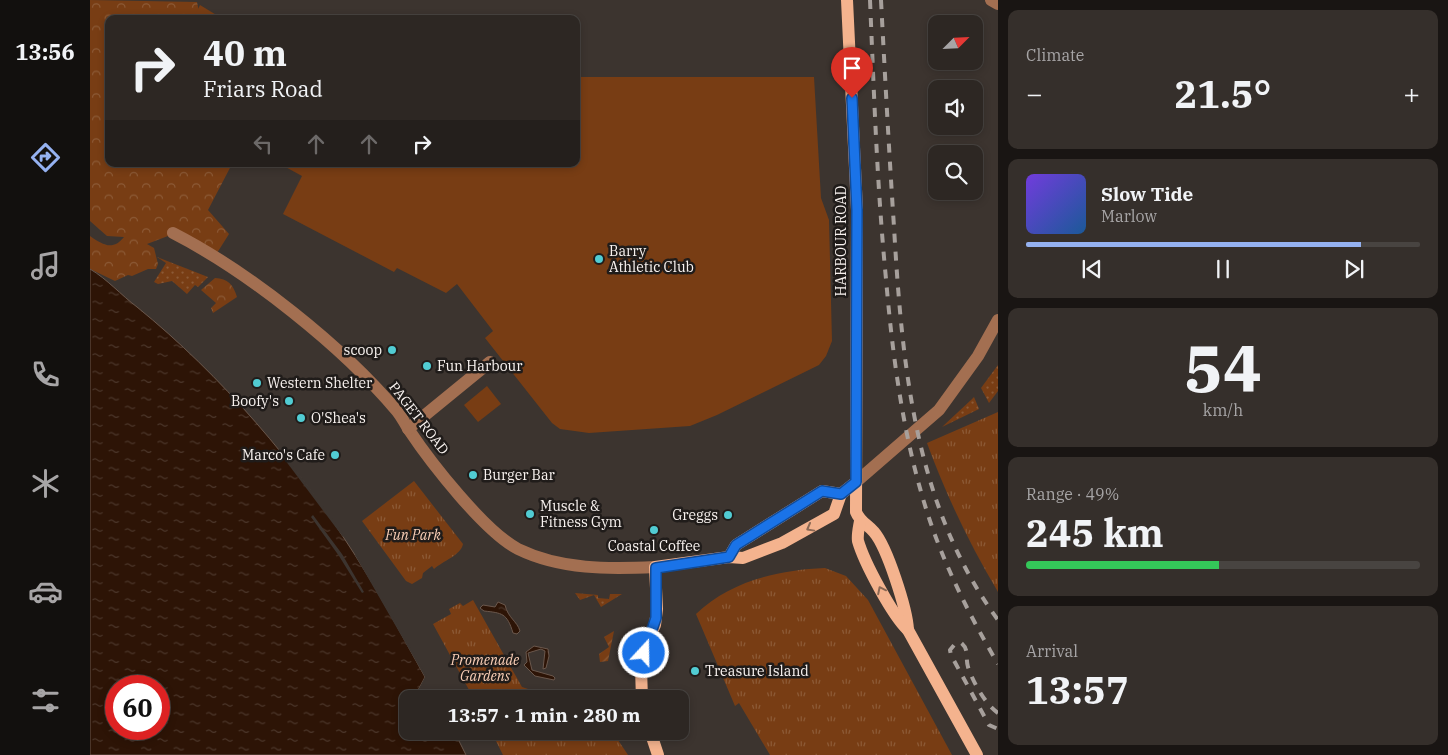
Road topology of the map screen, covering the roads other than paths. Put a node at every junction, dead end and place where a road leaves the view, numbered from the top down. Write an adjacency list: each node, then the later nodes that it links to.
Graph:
1 (847, 0): 8 (main road, HARBOUR ROAD)
2 (991, 0): 3 (street)
3 (998, 4)
4 (173, 233): 7 (street, PAGET ROAD)
5 (998, 320): 8 (street)
6 (490, 362): 7 (street)
7 (408, 429): 12 (street, PAGET ROAD)
8 (856, 482): 9 (main road); 10 (main road, HARBOUR ROAD)
9 (841, 494): 11 (main road); 11 (main road, one-way to 11)
10 (860, 521): 13 (main road); 13 (main road, HARBOUR ROAD, one-way to 10)
11 (729, 557): 12 (main road)
12 (656, 568): 14 (main road)
13 (908, 630): 17 (main road)
14 (642, 690)
15 (653, 740): 16 (main road)
16 (658, 755)
17 (977, 755)

